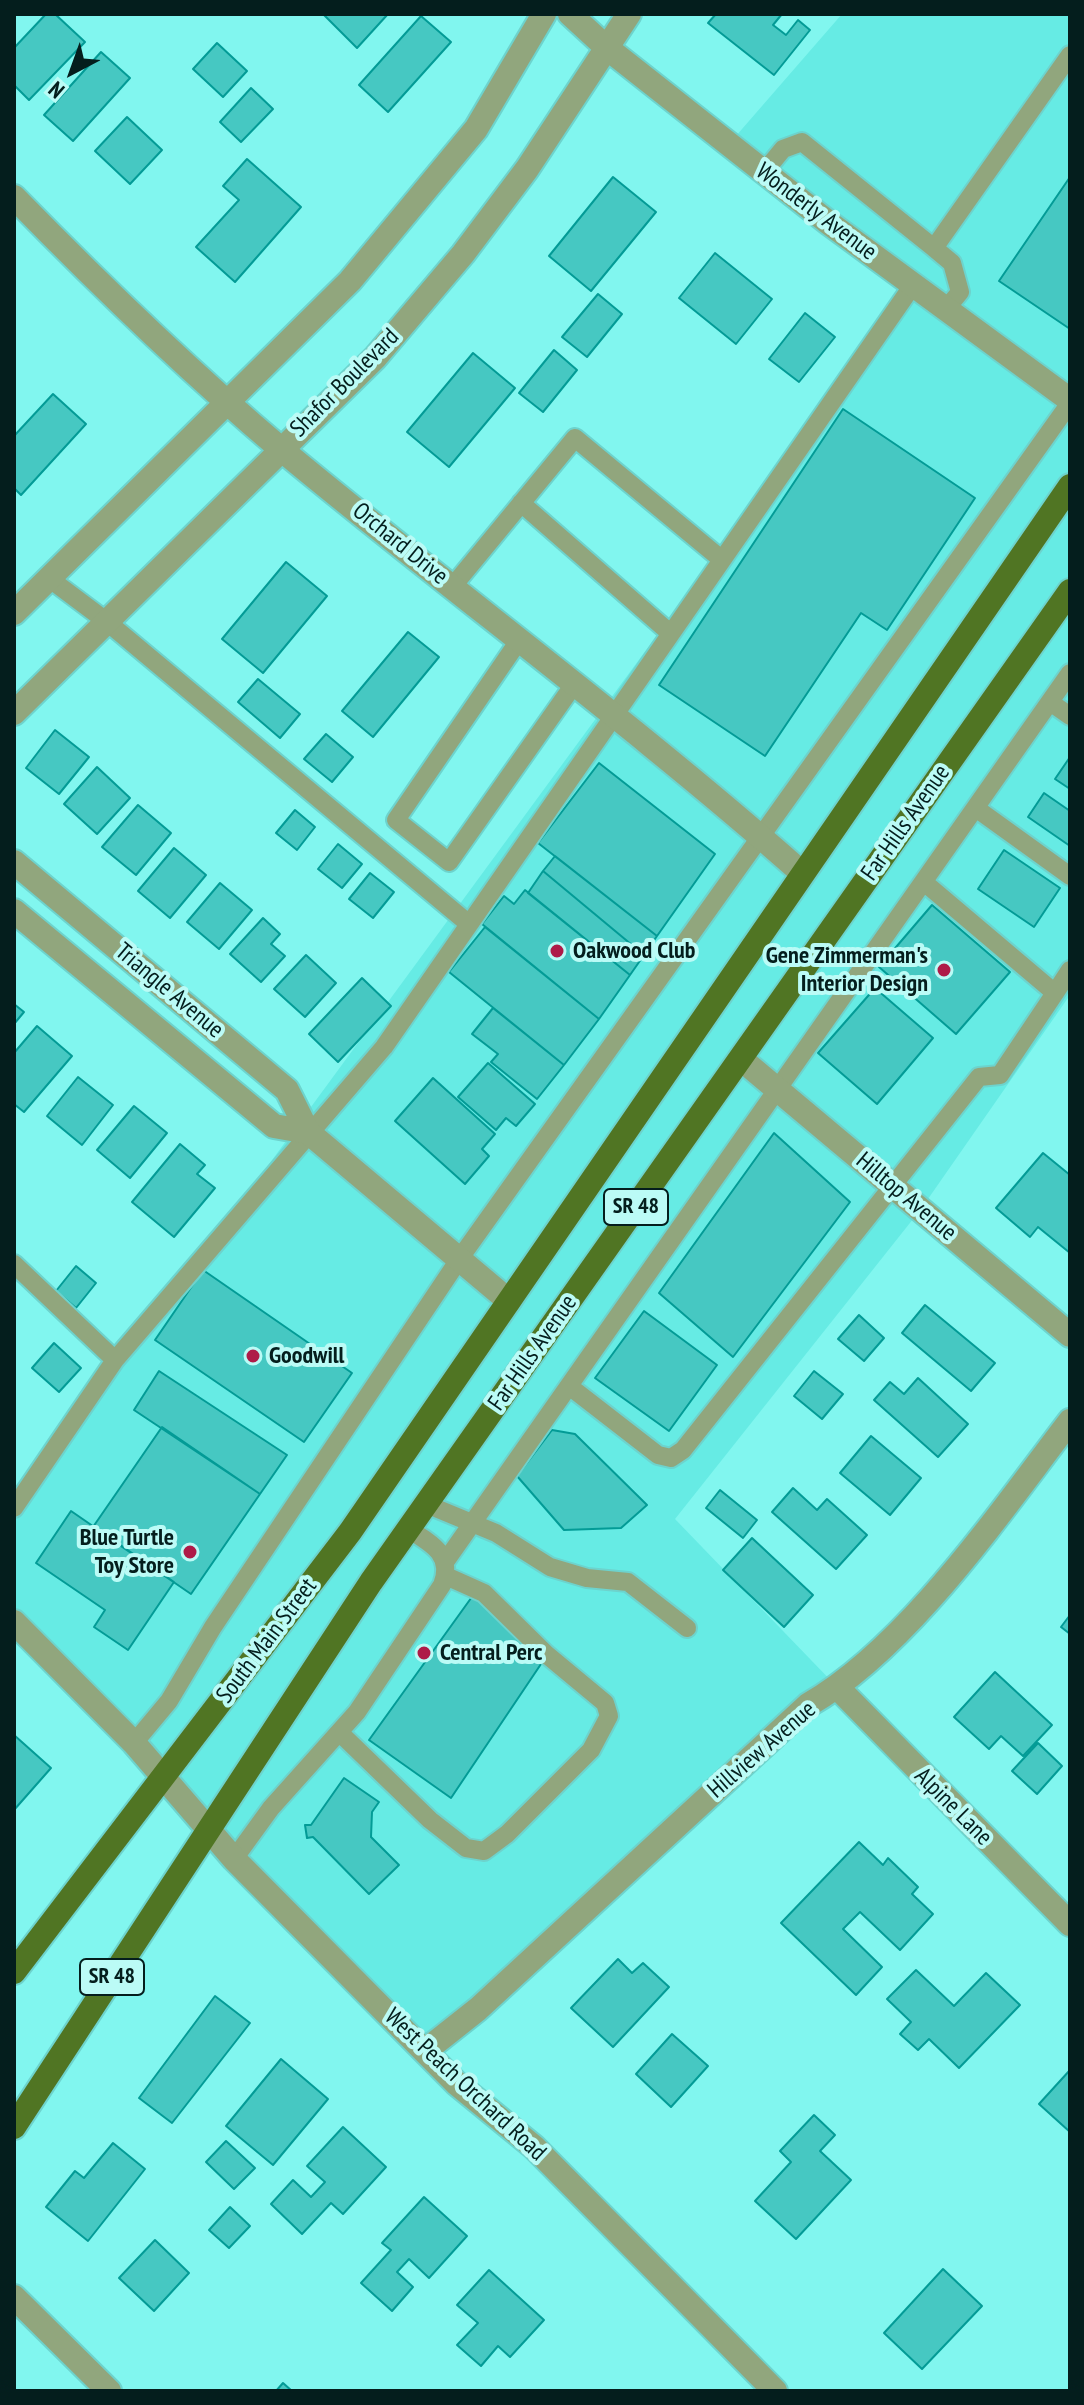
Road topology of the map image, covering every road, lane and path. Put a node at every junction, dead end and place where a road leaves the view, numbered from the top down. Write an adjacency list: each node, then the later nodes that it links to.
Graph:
1 (544, 14): 11 (street)
2 (570, 14): 4 (street, Wonderly Avenue)
3 (629, 14): 4 (street, Shafor Boulevard)
4 (607, 48): 6 (street, Wonderly Avenue); 13 (street, Shafor Boulevard)
5 (1070, 55): 8 (lane)
6 (764, 172): 8 (lane); 9 (street, Wonderly Avenue)
7 (14, 197): 11 (street, Orchard Drive)
8 (934, 248): 10 (lane)
9 (913, 285): 10 (street, Wonderly Avenue); 16 (lane)
10 (946, 309): 12 (street, Wonderly Avenue)
11 (230, 402): 13 (street, Orchard Drive); 17 (street)
12 (1070, 402): 31 (lane)
13 (280, 448): 18 (street, Orchard Drive); 21 (street, Shafor Boulevard)
14 (1070, 486): 34 (main road, Far Hills Avenue / SR 48)
15 (521, 503): 16 (lane); 18 (lane); 22 (lane)
16 (721, 559): 22 (lane)
17 (50, 579): 20 (street); 21 (lane)
18 (453, 586): 23 (street, Orchard Drive)
19 (1070, 591): 42 (main road, Far Hills Avenue / SR 48)
20 (14, 613)
21 (106, 621): 27 (street, Shafor Boulevard); 36 (lane)
22 (670, 633): 28 (lane)
23 (520, 639): 25 (street, Orchard Drive); 33 (lane)
24 (1070, 673): 26 (lane)
25 (575, 683): 28 (street, Orchard Drive); 33 (lane)
26 (1050, 702): 29 (lane); 30 (lane)
27 (14, 713)
28 (613, 714): 31 (street, Orchard Drive); 39 (lane)
29 (1070, 716)
30 (977, 809): 35 (lane); 37 (lane)
31 (761, 837): 34 (street, Orchard Drive); 46 (lane)
32 (14, 862): 44 (street, Triangle Avenue)
33 (449, 862): 36 (lane)
34 (802, 873): 48 (main road, Far Hills Avenue / SR 48)
35 (1070, 876)
36 (419, 882): 39 (lane)
37 (925, 883): 41 (lane); 43 (lane)
38 (14, 911): 44 (street, Triangle Avenue)
39 (469, 924): 44 (lane)
40 (1070, 970): 41 (lane)
41 (1055, 993): 45 (lane)
42 (741, 1059): 43 (street, Hilltop Avenue); 53 (main road, Far Hills Avenue / SR 48)
43 (779, 1089): 45 (street, Hilltop Avenue); 51 (lane)
44 (308, 1132): 46 (street, Triangle Avenue); 50 (lane)
45 (893, 1186): 49 (street, Hilltop Avenue); 51 (lane)
46 (460, 1258): 48 (street, Triangle Avenue); 62 (lane)
47 (14, 1264): 50 (lane)
48 (509, 1301): 63 (main road, South Main Street / SR 48)
49 (1070, 1335)
50 (115, 1360): 54 (lane)
51 (569, 1386): 55 (lane)
52 (1070, 1421): 60 (street, Hillview Avenue)
53 (426, 1504): 55 (lane); 56 (main road, Far Hills Avenue / SR 48)
54 (14, 1508)
55 (472, 1523): 57 (lane); 59 (lane)
56 (408, 1529): 57 (lane); 64 (main road, Far Hills Avenue / SR 48)
57 (445, 1569): 61 (lane); 61 (lane)
58 (14, 1622): 62 (street, West Peach Orchard Road)
59 (687, 1628)
60 (838, 1688): 66 (street, Alpine Lane); 68 (street, Hillview Avenue)
61 (340, 1733): 65 (lane)
62 (134, 1743): 63 (street, West Peach Orchard Road)
63 (162, 1774): 64 (street, West Peach Orchard Road); 67 (main road, South Main Street / SR 48)
64 (210, 1827): 65 (street, West Peach Orchard Road); 69 (main road, Far Hills Avenue / SR 48)
65 (234, 1859): 68 (street, West Peach Orchard Road)
66 (1070, 1924)
67 (14, 1972)
68 (425, 2051): 72 (street, West Peach Orchard Road)
69 (14, 2127)
70 (14, 2297): 71 (street)
71 (109, 2391)
72 (775, 2391)

